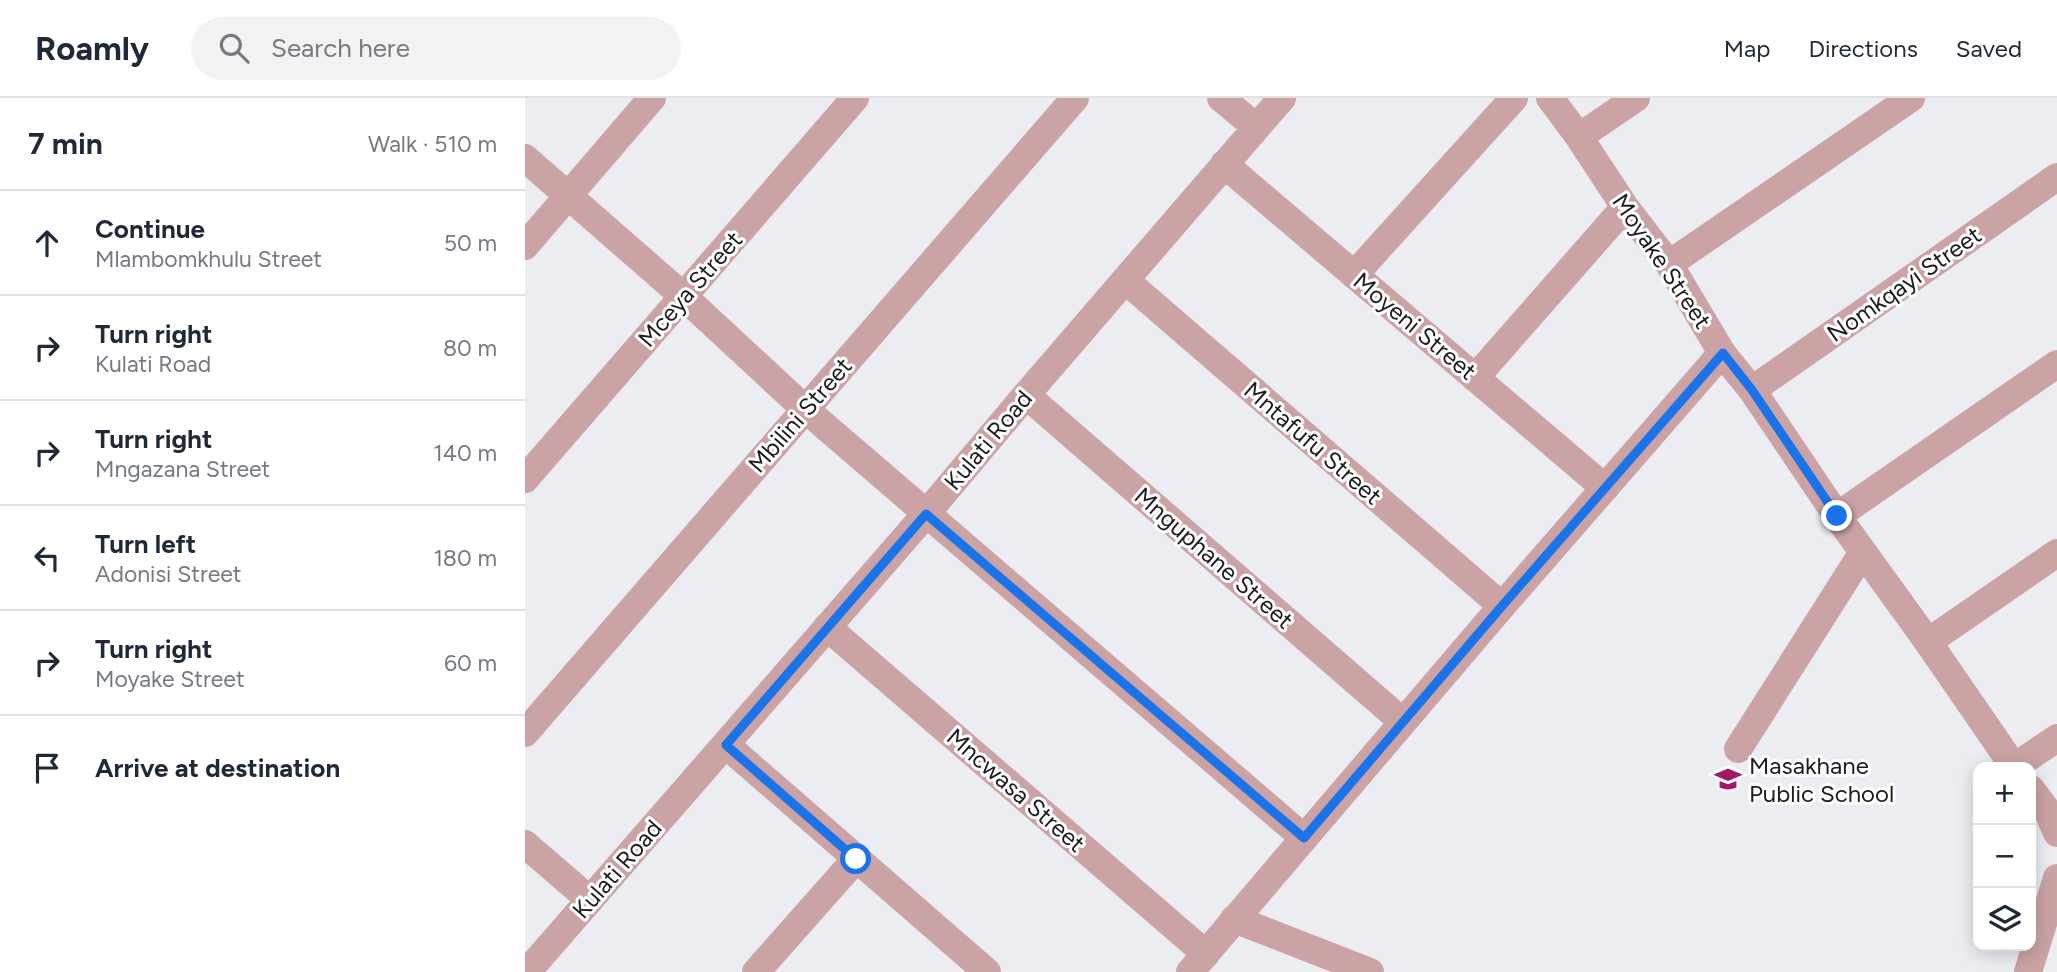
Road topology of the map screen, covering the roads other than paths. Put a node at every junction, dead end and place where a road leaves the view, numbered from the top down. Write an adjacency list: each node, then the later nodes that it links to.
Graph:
1 (652, 98): 15 (street)
2 (855, 98): 21 (street, Mceya Street)
3 (1075, 98): 27 (street, Mbilini Street)
4 (1221, 98): 10 (street)
5 (1282, 98): 10 (street, Kulati Road)
6 (1514, 98): 19 (street)
7 (1551, 98): 11 (street, Moyake Street)
8 (1636, 98): 11 (street)
9 (1911, 98): 18 (street)
10 (1257, 127): 13 (street, Kulati Road)
11 (1579, 137): 16 (street, Moyake Street)
12 (525, 158): 15 (street)
13 (1224, 164): 19 (street, Moyeni Street); 20 (street, Kulati Road)
14 (2057, 177): 25 (street, Nomkqayi Street)
15 (568, 196): 17 (street); 21 (street)
16 (1625, 207): 18 (street, Moyake Street); 24 (street)
17 (525, 246)
18 (1669, 264): 22 (street, Moyake Street)
19 (1354, 275): 24 (street, Moyeni Street)
20 (1125, 280): 26 (street, Kulati Road); 34 (street, Mntafufu Street)
21 (683, 296): 27 (street); 28 (street, Mceya Street)
22 (1723, 353): 25 (street, Moyake Street); 29 (street)
23 (2057, 364): 31 (street)
24 (1475, 378): 29 (street, Moyeni Street)
25 (1752, 390): 31 (street, Moyake Street)
26 (1025, 395): 30 (street, Kulati Road); 37 (street, Mnguphane Street)
27 (805, 409): 30 (street); 38 (street, Mbilini Street)
28 (525, 479)
29 (1605, 488): 34 (street)
30 (926, 514): 35 (street, Kulati Road); 46 (street)
31 (1837, 516): 32 (street, Moyake Street)
32 (1863, 552): 36 (street, Moyake Street); 41 (street)
33 (2057, 553): 36 (street)
34 (1502, 606): 37 (street)
35 (827, 627): 40 (street, Kulati Road); 53 (street, Mncwasa Street)
36 (1928, 642): 42 (street, Moyake Street)
37 (1403, 722): 46 (street)
38 (525, 733)
39 (2057, 738): 43 (street)
40 (726, 745): 48 (street); 50 (street, Kulati Road)
41 (1738, 748)
42 (2011, 762)
43 (2021, 762)
44 (2036, 796): 45 (street)
45 (2057, 833)
46 (1304, 838): 51 (street)
47 (525, 844): 50 (street)
48 (856, 859): 54 (street); 57 (street)
49 (2057, 877): 52 (street)
50 (590, 900): 56 (street, Kulati Road)
51 (1234, 919): 53 (street); 55 (street)
52 (2040, 960)
53 (1198, 963)
54 (976, 968)
55 (1358, 970)
56 (527, 972)
57 (756, 972)

